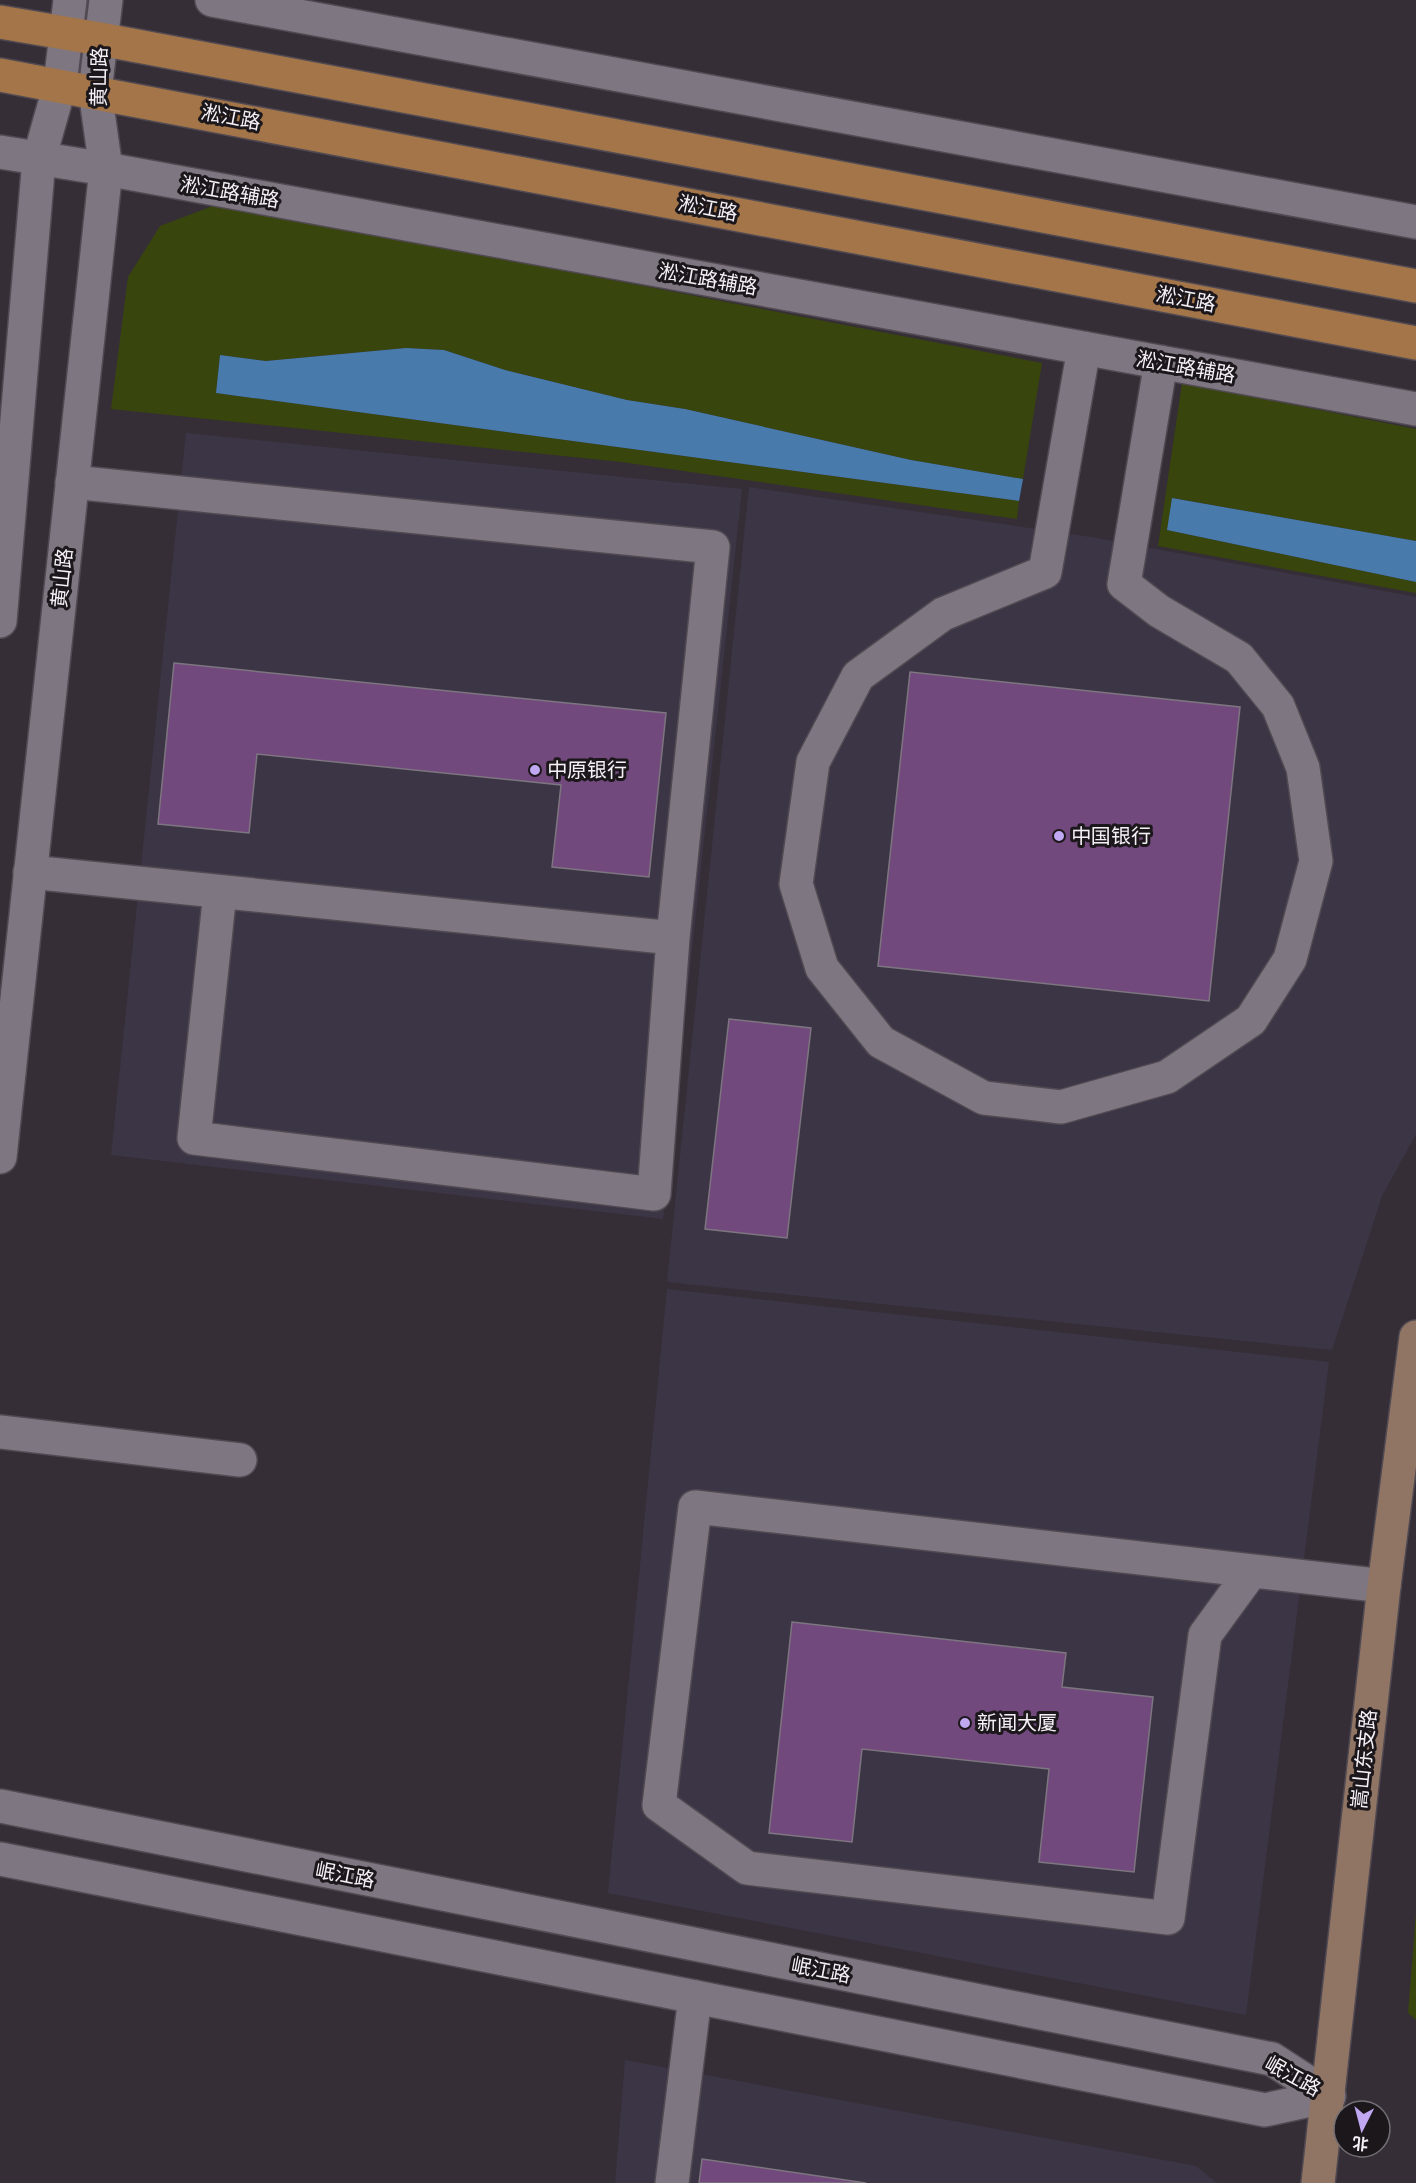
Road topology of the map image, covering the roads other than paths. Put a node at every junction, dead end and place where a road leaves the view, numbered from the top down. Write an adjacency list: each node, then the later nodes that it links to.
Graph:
1 (70, 0): 5 (street, 黄山路)
2 (106, 0): 6 (street, 黄山路)
3 (212, 0): 13 (street)
4 (0, 22): 5 (main road)
5 (66, 34): 6 (main road); 8 (street, 黄山路)
6 (100, 39): 9 (street, 黄山路); 14 (main road)
7 (0, 75): 8 (main road, 淞江路)
8 (60, 86): 9 (main road, 淞江路); 11 (street, 黄山路)
9 (95, 92): 12 (street, 黄山路); 15 (main road, 淞江路)
10 (0, 152): 11 (street, 淞江路辅路)
11 (39, 159): 12 (street, 淞江路辅路); 20 (street, 黄山路)
12 (106, 169): 16 (street, 淞江路辅路); 19 (street, 黄山路)
13 (1416, 222)
14 (1416, 286)
15 (1416, 343)
16 (1084, 348): 17 (street, 淞江路辅路); 17 (street)
17 (1161, 362): 18 (street, 淞江路辅路)
18 (1416, 409)
19 (72, 482): 21 (street, 黄山路); 23 (street)
20 (0, 621)
21 (30, 872): 22 (street); 24 (street, 黄山路)
22 (220, 892): 23 (street); 23 (street)
23 (673, 938)
24 (0, 1157)
25 (1416, 1337): 29 (main road, 嵩山东支路)
26 (0, 1432): 27 (street)
27 (240, 1460)
28 (1251, 1572): 28 (street); 29 (street)
29 (1384, 1586): 33 (main road, 嵩山东支路)
30 (0, 1806): 33 (street, 岷江路)
31 (0, 1859): 32 (street, 岷江路)
32 (695, 1997): 33 (street, 岷江路); 34 (street)
33 (1329, 2096): 35 (main road, 嵩山东支路)
34 (672, 2183)
35 (1318, 2183)

